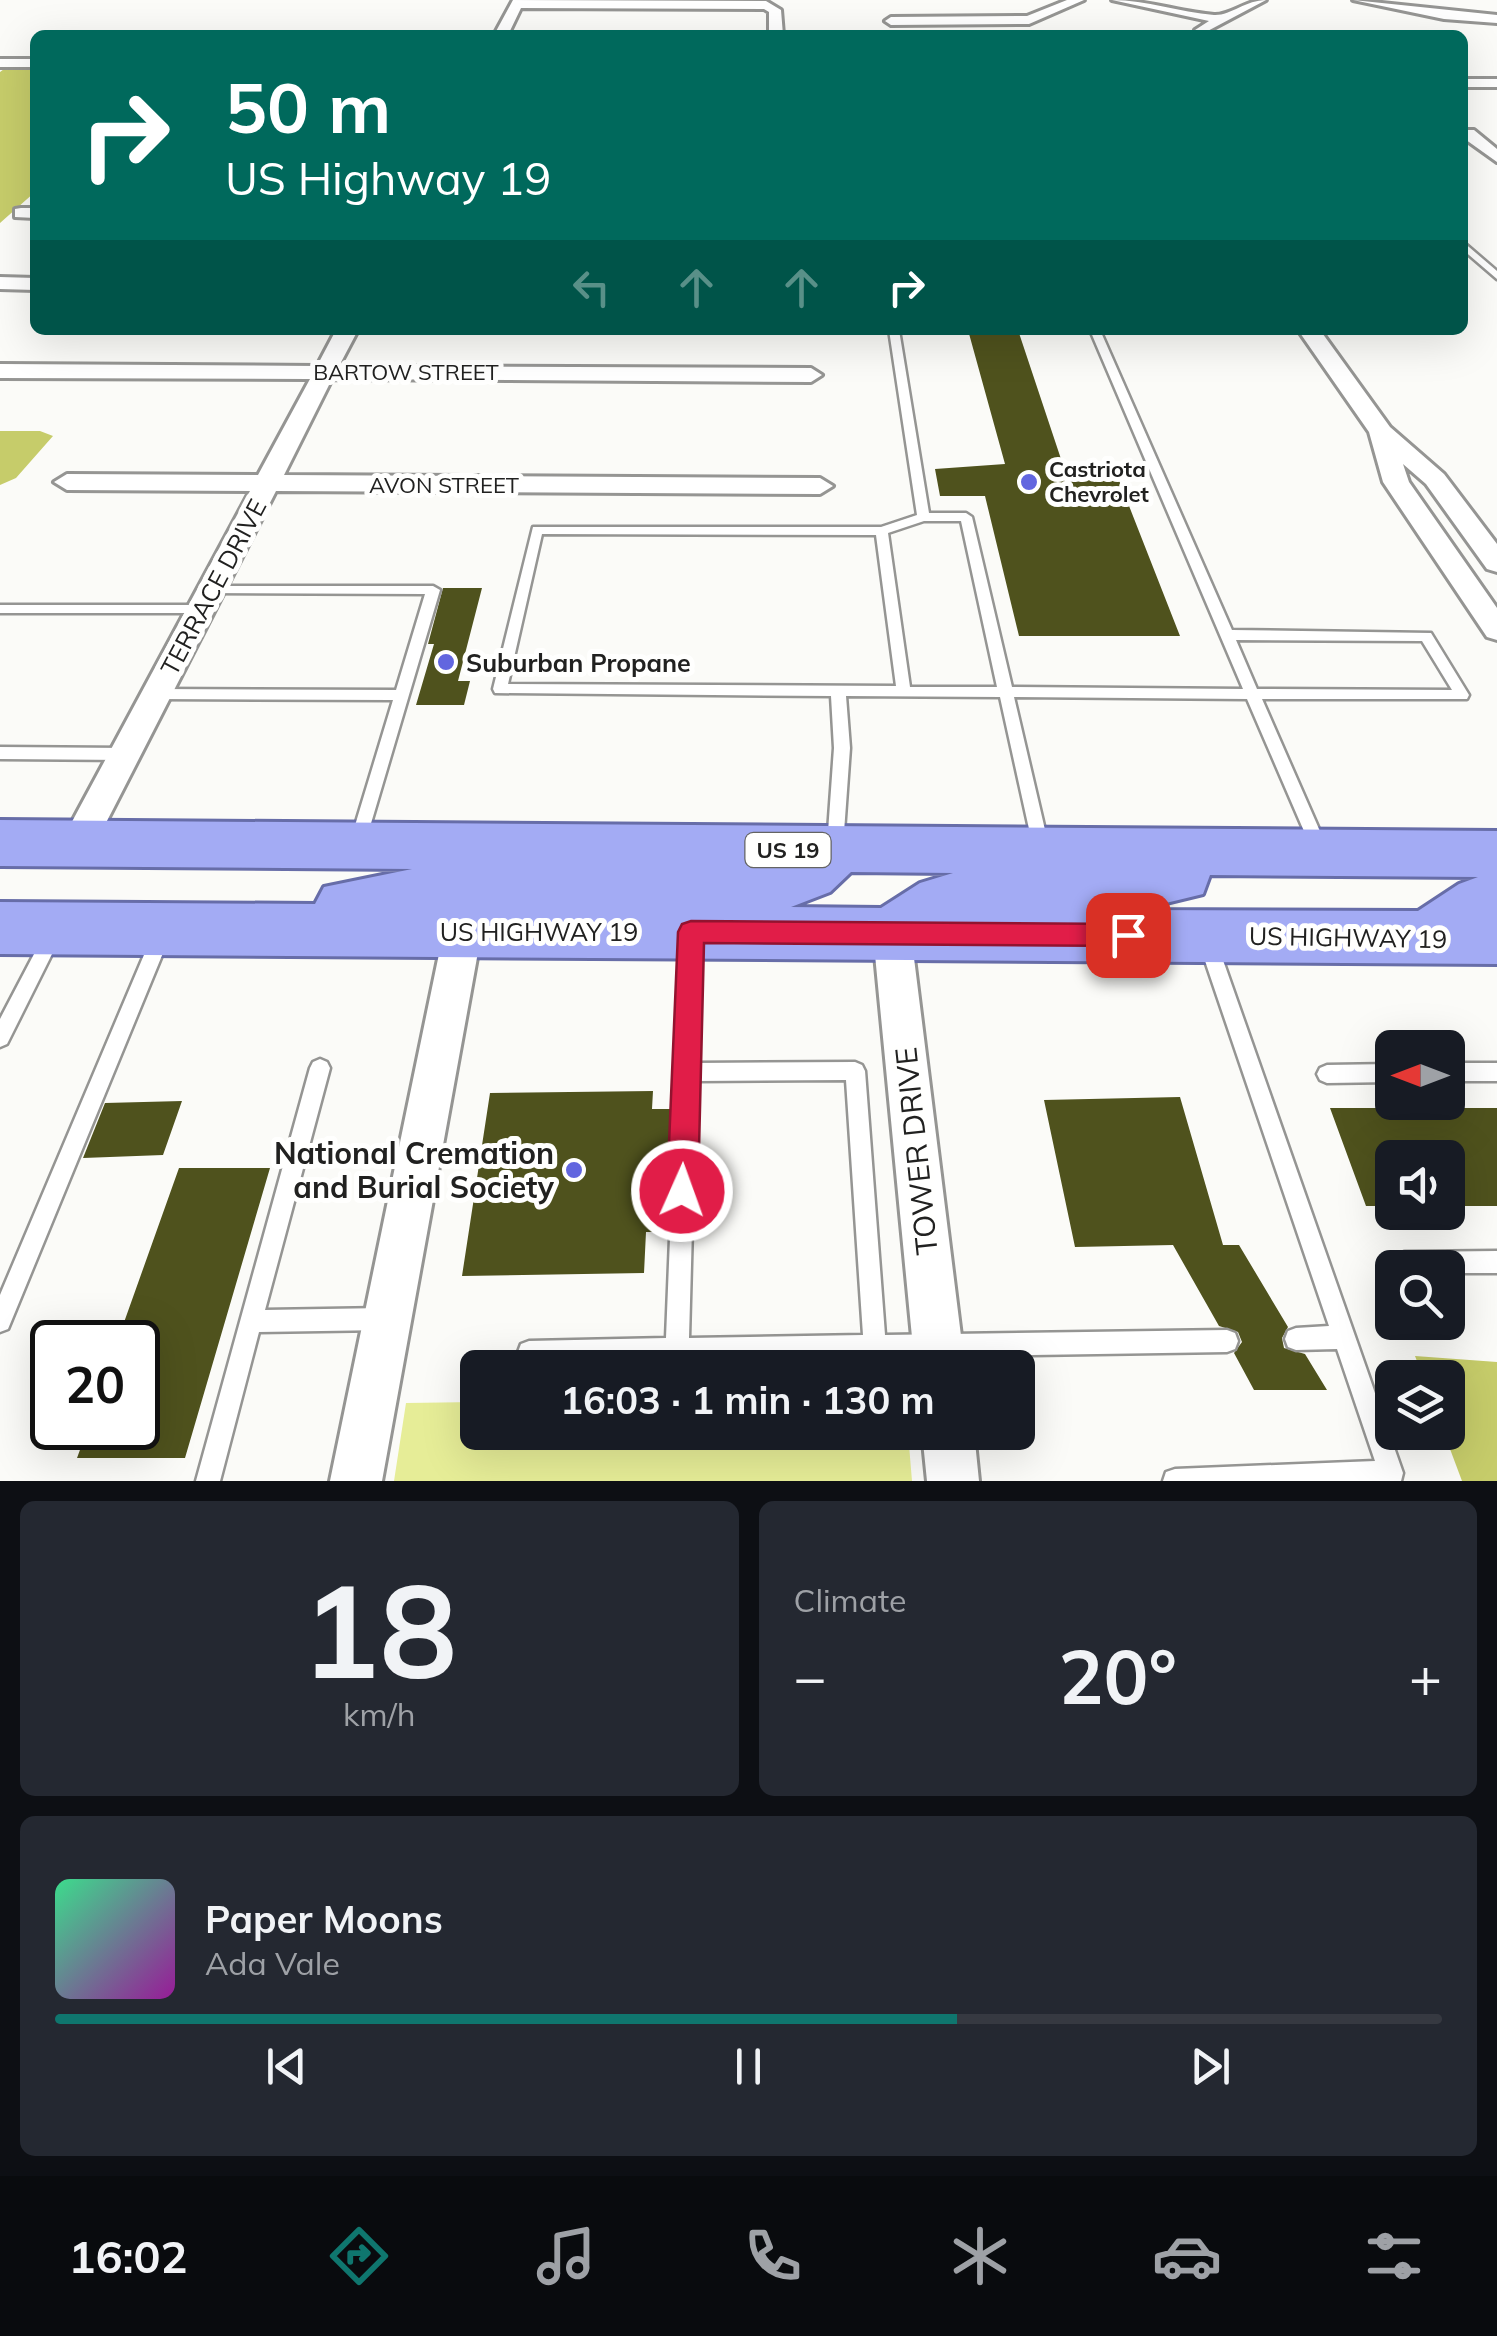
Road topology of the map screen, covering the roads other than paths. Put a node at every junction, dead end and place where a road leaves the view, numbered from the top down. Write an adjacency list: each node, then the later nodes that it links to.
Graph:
1 (1078, 0): 8 (street)
2 (1118, 0): 7 (street)
3 (1260, 0): 7 (street)
4 (1359, 0): 6 (street)
5 (518, 2): 9 (street); 10 (street)
6 (1497, 19)
7 (1220, 20): 11 (street)
8 (891, 22)
9 (503, 30)
10 (776, 30)
11 (1201, 30)
12 (0, 63): 13 (street)
13 (30, 63)
14 (1468, 83): 15 (street)
15 (1497, 83)
16 (1468, 133): 17 (street)
17 (1497, 157)
18 (1468, 249): 19 (lane)
19 (1497, 276)
20 (0, 284): 21 (street)
21 (30, 284)
22 (344, 335): 27 (street, TERRACE DRIVE)
23 (895, 335): 33 (lane)
24 (1097, 335): 41 (lane)
25 (1313, 335): 29 (street)
26 (0, 371): 27 (street, BARTOW STREET)
27 (326, 372): 28 (street, BARTOW STREET); 31 (street, TERRACE DRIVE)
28 (811, 374)
29 (1381, 432): 35 (street); 36 (street)
30 (67, 482): 31 (street, AVON STREET)
31 (268, 484): 32 (street, AVON STREET); 38 (street, TERRACE DRIVE)
32 (820, 486)
33 (923, 517): 34 (lane); 44 (lane)
34 (882, 531): 42 (lane); 43 (lane)
35 (1497, 563)
36 (1460, 575): 37 (street); 40 (street)
37 (1497, 576)
38 (206, 600): 39 (lane); 45 (street, TERRACE DRIVE); 47 (lane)
39 (0, 609)
40 (1497, 630)
41 (1227, 635): 46 (lane); 46 (lane)
42 (838, 691): 43 (lane); 54 (lane)
43 (904, 692): 44 (lane)
44 (1006, 692): 46 (lane); 55 (lane)
45 (157, 694): 47 (lane); 49 (street, TERRACE DRIVE)
46 (1253, 694): 56 (lane)
47 (402, 695): 53 (lane)
48 (0, 753): 49 (lane)
49 (126, 754): 51 (street, TERRACE DRIVE)
50 (0, 844): 51 (highway, US 19)
51 (78, 844): 52 (highway, US 19)
52 (222, 846): 53 (highway, US 19); 58 (highway)
53 (356, 846): 54 (highway, US 19)
54 (834, 850): 55 (highway, US 19); 61 (highway)
55 (1042, 851): 56 (highway, US 19)
56 (1322, 853): 57 (highway, US 19); 64 (highway)
57 (1497, 854)
58 (0, 879)
59 (1497, 900): 66 (highway)
60 (28, 928): 61 (highway, US HIGHWAY 19); 68 (lane)
61 (190, 928): 62 (highway, US HIGHWAY 19); 78 (lane)
62 (463, 930): 63 (highway, US HIGHWAY 19); 77 (street)
63 (691, 932): 64 (highway, US HIGHWAY 19); 70 (lane)
64 (892, 934): 65 (highway, US HIGHWAY 19); 86 (street, TOWER DRIVE)
65 (1206, 936): 66 (highway, US HIGHWAY 19); 80 (lane)
66 (1429, 937): 67 (highway, US HIGHWAY 19)
67 (1497, 938)
68 (0, 1038)
69 (320, 1068): 79 (lane)
70 (687, 1072): 83 (lane); 84 (lane)
71 (1465, 1072): 72 (lane)
72 (1497, 1072)
73 (1375, 1073): 74 (lane)
74 (1327, 1074)
75 (1465, 1262): 76 (lane)
76 (1497, 1262)
77 (388, 1319): 79 (lane); 91 (street)
78 (0, 1321)
79 (251, 1321): 90 (lane)
80 (1344, 1337): 81 (lane); 89 (lane)
81 (1296, 1339)
82 (1227, 1341): 87 (lane)
83 (875, 1347): 84 (lane); 85 (lane)
84 (677, 1350)
85 (894, 1350)
86 (938, 1350)
87 (1035, 1352)
88 (950, 1450): 92 (street)
89 (1390, 1477): 93 (lane)
90 (208, 1481)
91 (356, 1481)
92 (953, 1481)
93 (1175, 1481)

